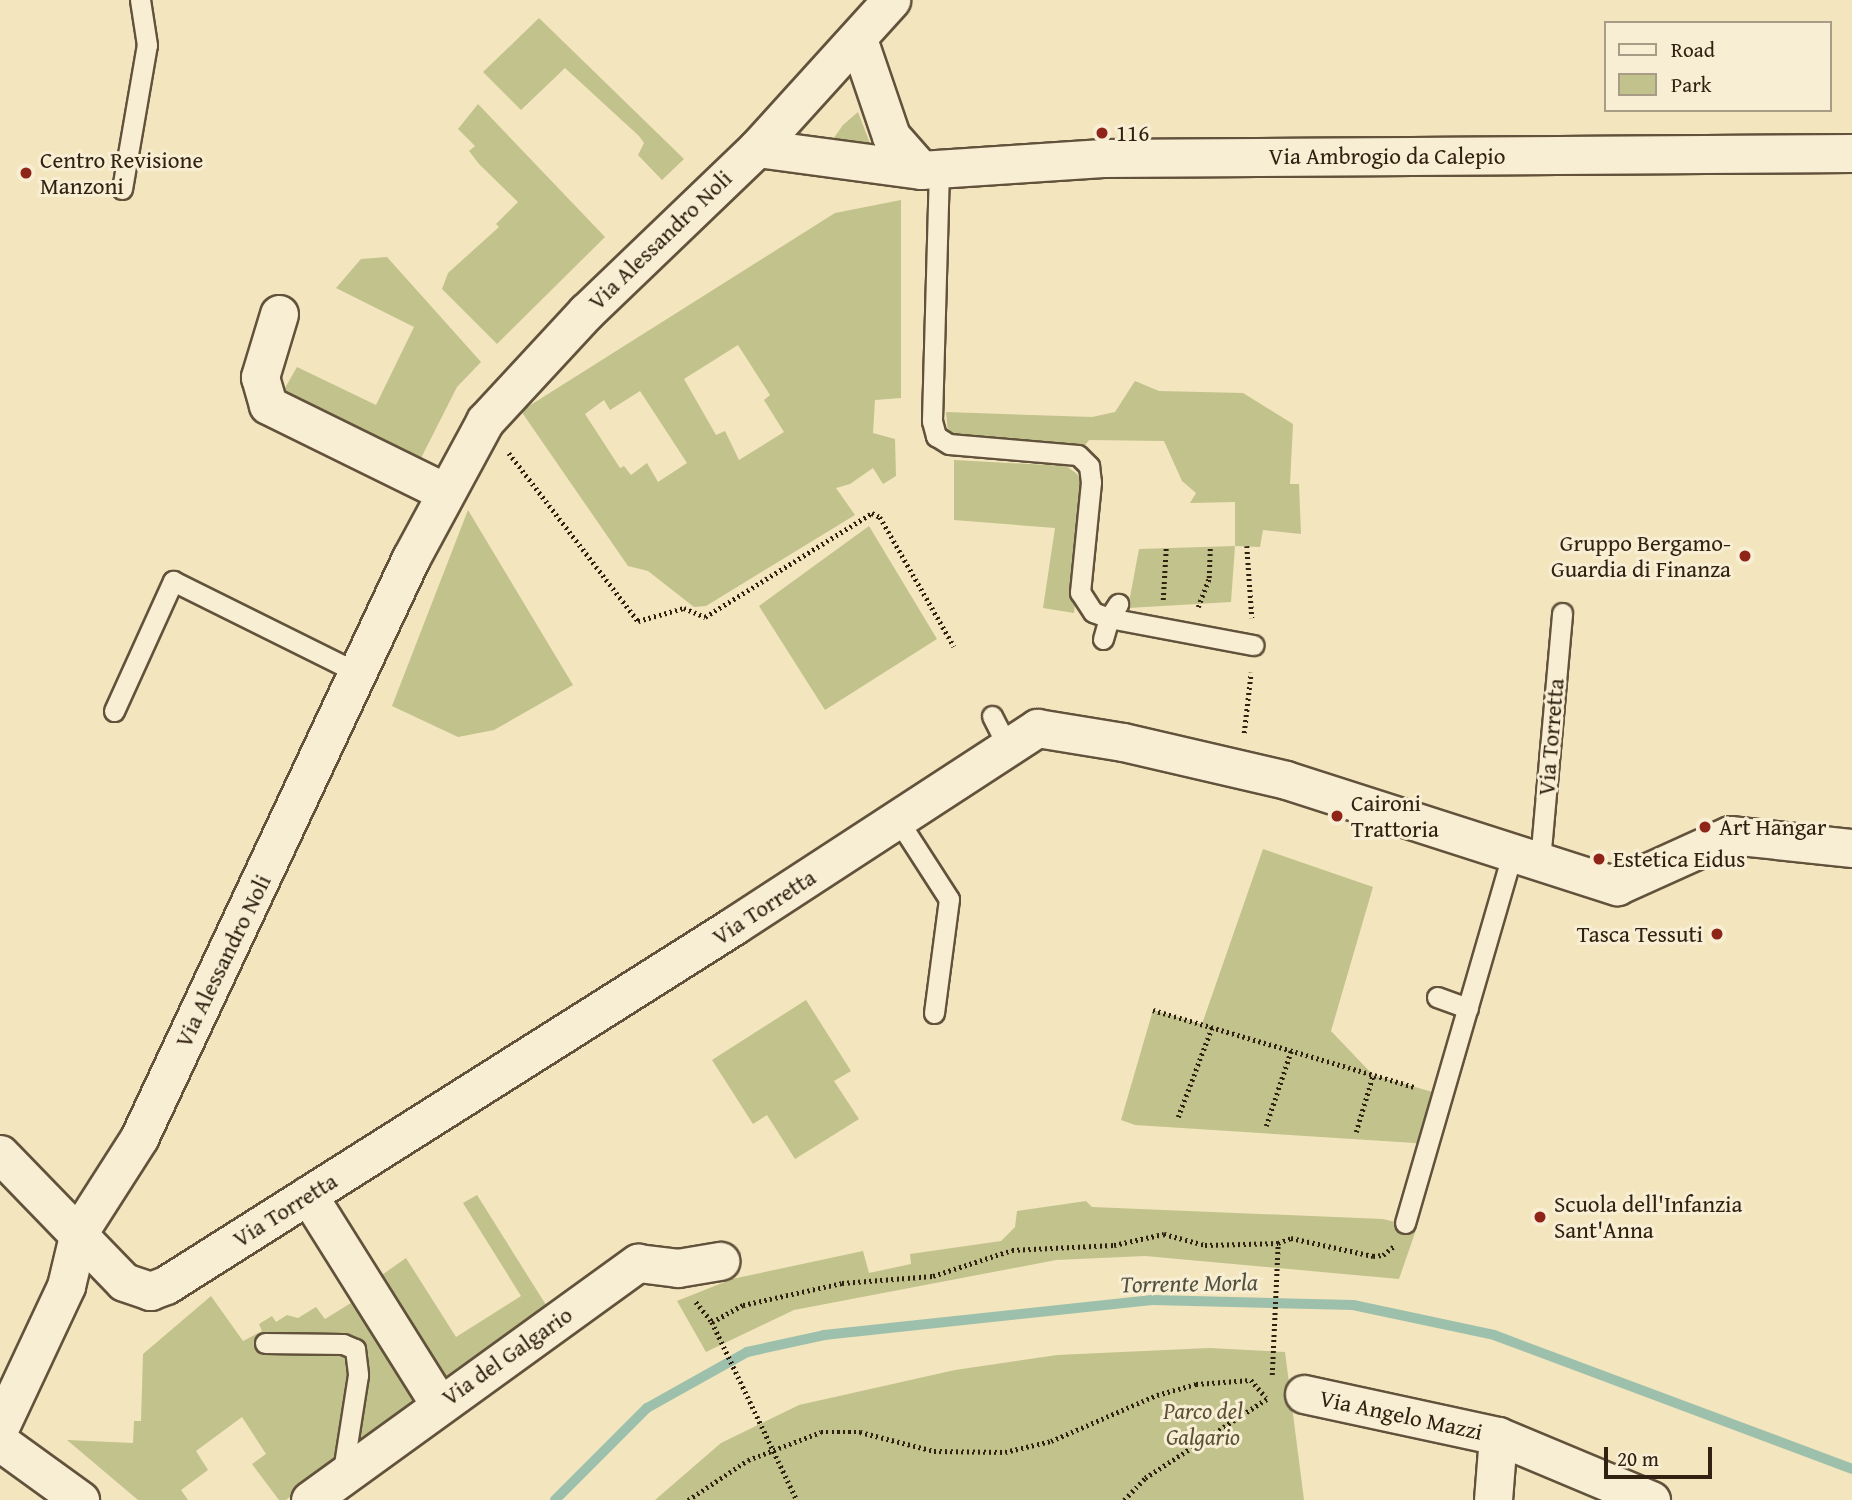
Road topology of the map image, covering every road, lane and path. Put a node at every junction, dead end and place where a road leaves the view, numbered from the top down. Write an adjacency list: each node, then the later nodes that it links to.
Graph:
1 (140, 0): 7 (lane)
2 (891, 0): 3 (street, Via Alessandro Noli)
3 (858, 40): 4 (street, Via Alessandro Noli); 6 (street)
4 (757, 148): 6 (street, Via Ambrogio da Calepio); 9 (street, Via Alessandro Noli)
5 (1852, 153): 6 (street, Via Ambrogio da Calepio)
6 (930, 169): 13 (lane)
7 (122, 189)
8 (279, 314): 10 (street)
9 (485, 421): 10 (street, Via Alessandro Noli); 19 (path)
10 (445, 492): 20 (street, Via Alessandro Noli)
11 (1210, 547): 16 (path)
12 (1166, 548): 15 (path)
13 (1114, 611): 15 (lane); 17 (lane)
14 (1562, 613): 24 (lane, Via Torretta)
15 (1158, 629): 16 (lane)
16 (1192, 635): 18 (lane)
17 (1103, 639)
18 (1254, 645)
19 (954, 646)
20 (360, 674): 21 (lane); 39 (street, Via Alessandro Noli)
21 (114, 711)
22 (898, 820): 24 (street, Via Torretta); 28 (lane); 37 (street, Via Torretta)
23 (1852, 848): 24 (street, Via Torretta)
24 (1527, 857): 26 (lane, Via Torretta)
25 (1437, 998): 26 (lane)
26 (1468, 1008): 32 (lane, Via Torretta)
27 (1153, 1010): 29 (path)
28 (934, 1013)
29 (1212, 1027): 30 (path); 33 (path)
30 (1291, 1051): 31 (path); 34 (path)
31 (1373, 1075): 32 (path); 35 (path)
32 (1443, 1095): 38 (lane, Via Torretta)
33 (1178, 1117)
34 (1266, 1126)
35 (1356, 1132)
36 (0, 1154): 39 (street)
37 (308, 1195): 39 (street, Via Torretta); 47 (street)
38 (1405, 1223): 40 (path)
39 (79, 1232): 48 (street, Via Alessandro Noli)
40 (1278, 1243): 43 (path); 46 (path)
41 (720, 1261): 42 (street, Via del Galgario)
42 (678, 1268): 43 (path); 47 (street, Via del Galgario)
43 (712, 1322): 51 (path)
44 (265, 1343): 52 (lane)
45 (1304, 1394): 46 (path); 49 (street, Via Angelo Mazzi)
46 (1266, 1398): 51 (path); 58 (path)
47 (439, 1404): 52 (street, Via del Galgario)
48 (0, 1427)
49 (1499, 1436): 59 (street, Via Angelo Mazzi); 60 (street, Via Angelo Mazzi)
50 (0, 1442): 54 (street)
51 (776, 1449): 53 (path); 56 (path)
52 (342, 1476): 55 (street, Via del Galgario)
53 (796, 1498): 57 (path)
54 (80, 1500)
55 (310, 1500)
56 (688, 1500)
57 (789, 1500)
58 (1124, 1500)
59 (1493, 1500)
60 (1651, 1500)

